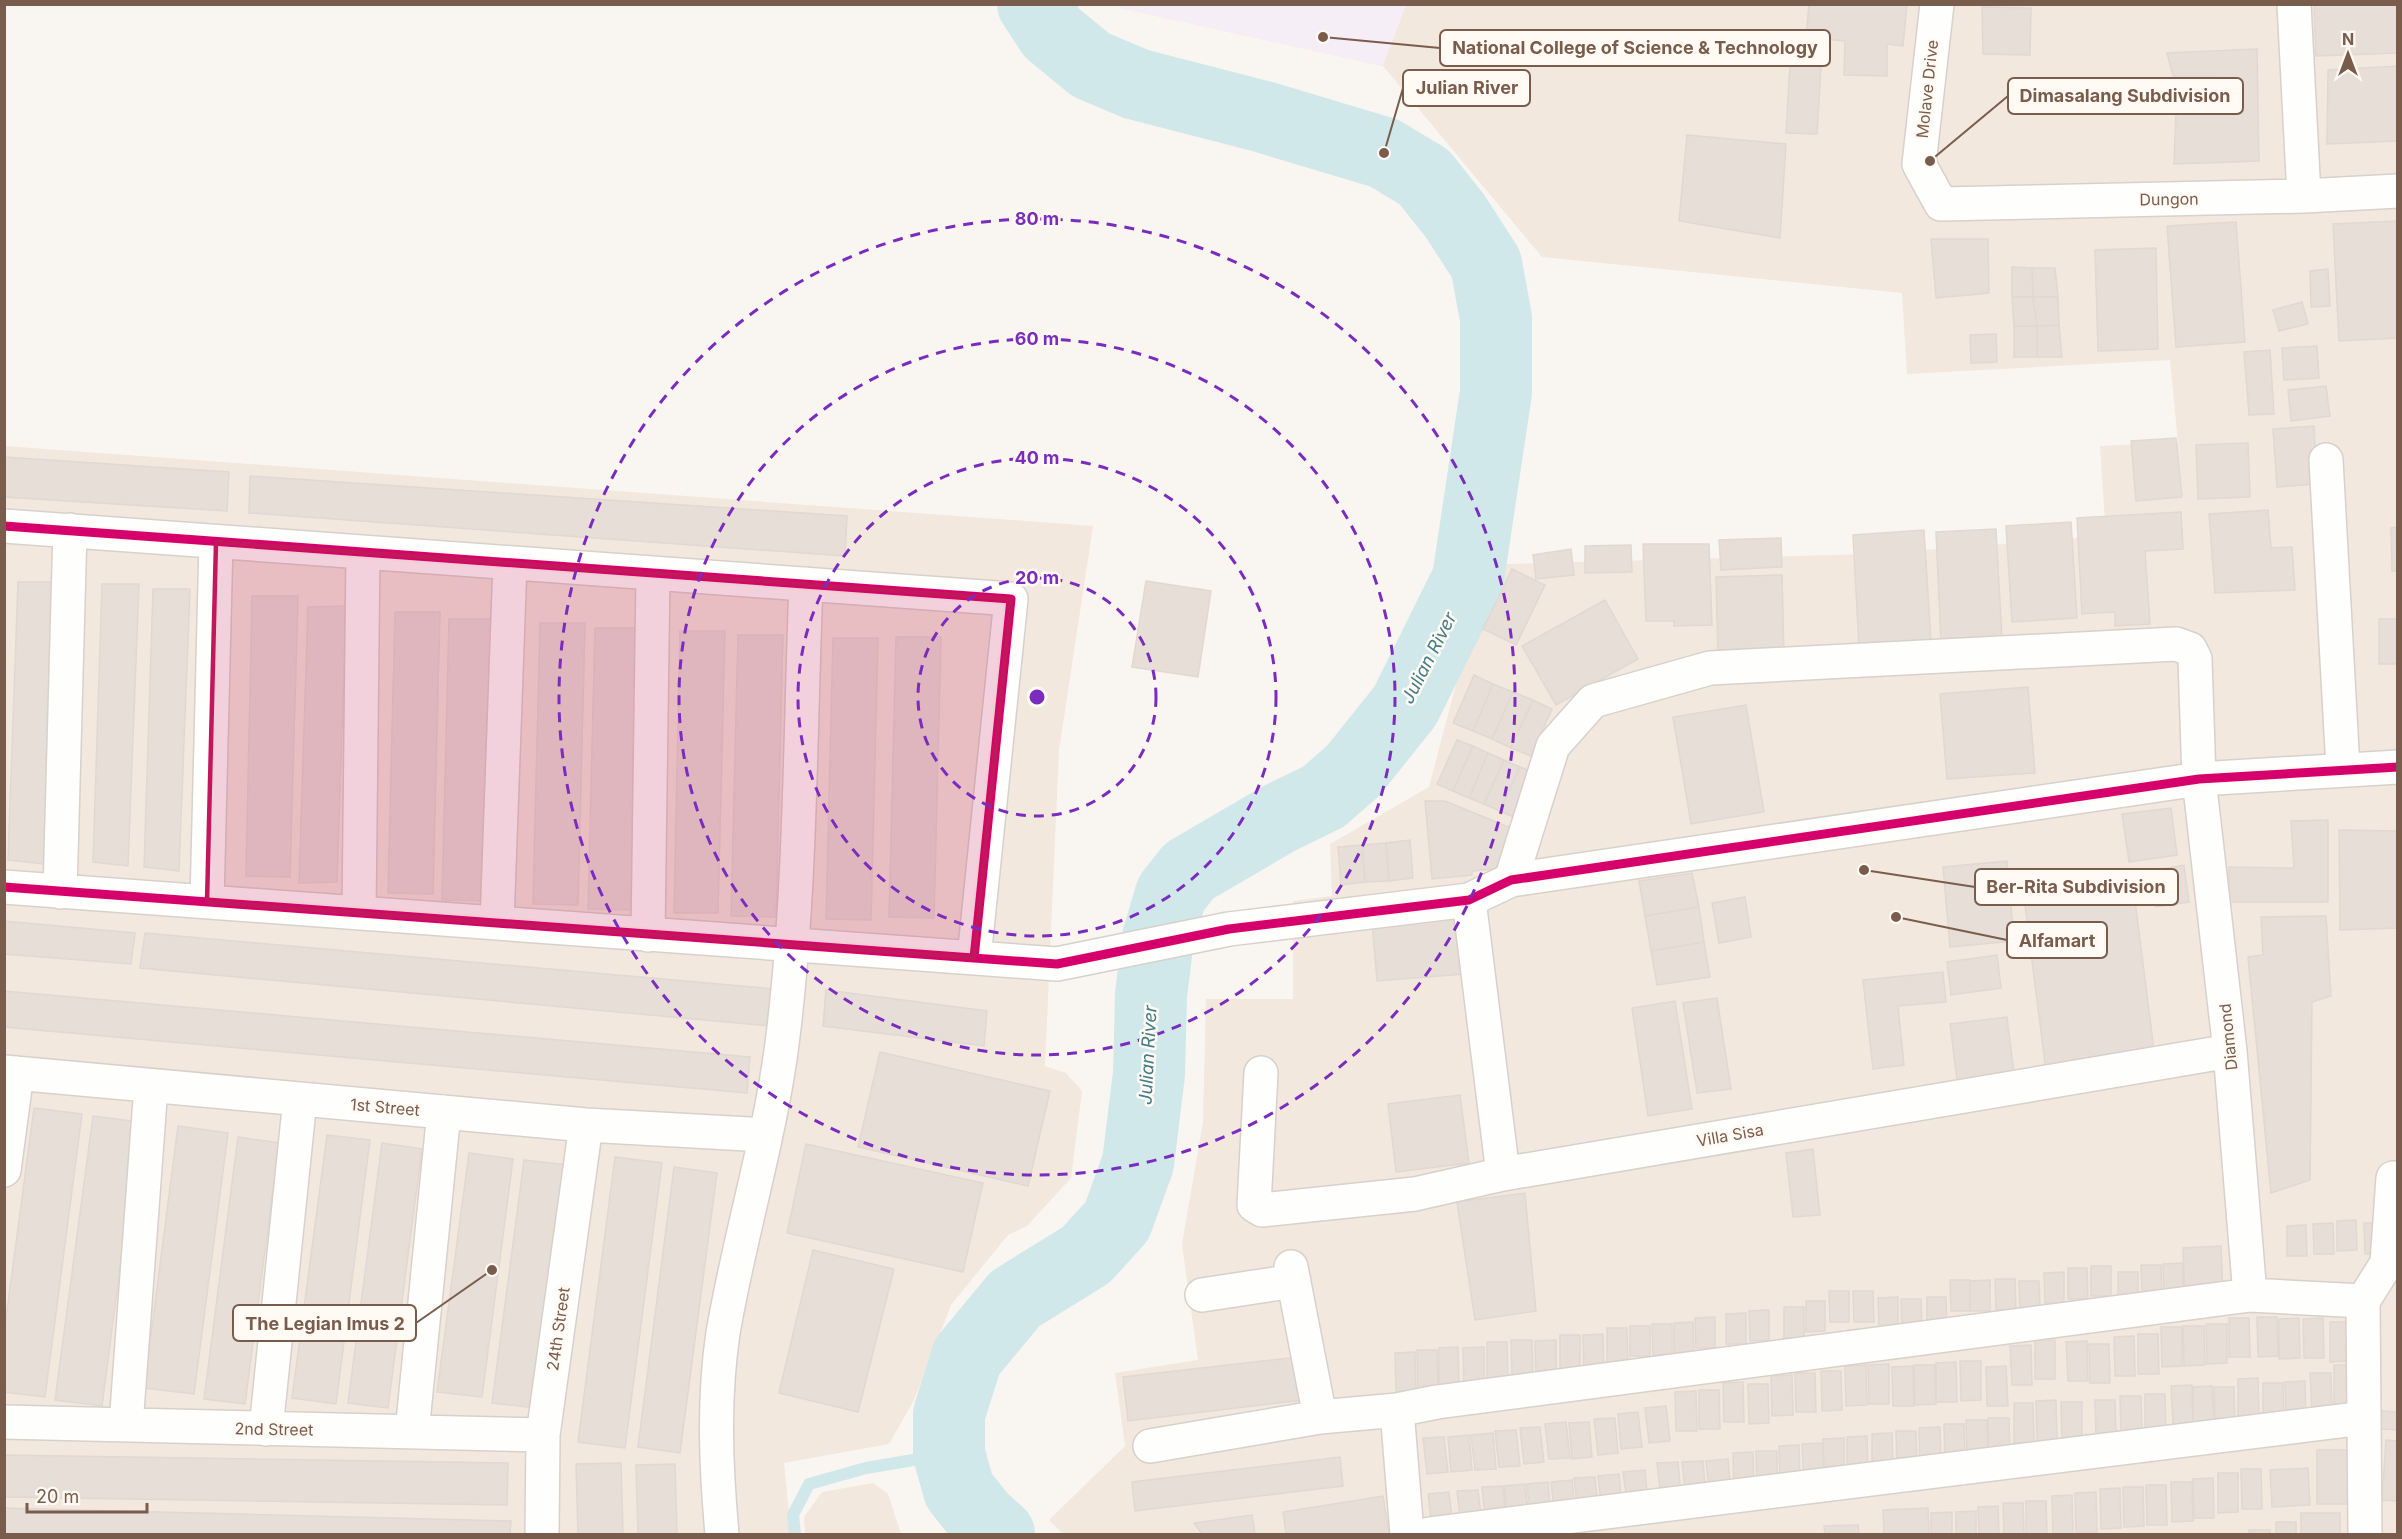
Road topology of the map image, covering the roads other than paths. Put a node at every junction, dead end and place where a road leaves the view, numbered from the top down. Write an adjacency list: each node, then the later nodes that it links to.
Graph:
1 (1937, 4): 5 (street, Molave Drive)
2 (2294, 4): 4 (street)
3 (2397, 191): 4 (street, Dungon)
4 (2304, 196): 5 (street, Dungon)
5 (1941, 204)
6 (2326, 460): 15 (street)
7 (4, 526): 8 (street)
8 (70, 530): 9 (street); 19 (street)
9 (216, 542): 10 (street); 21 (street)
10 (363, 552): 11 (street); 22 (street)
11 (510, 563): 12 (street); 23 (street)
12 (653, 573): 13 (street); 24 (street)
13 (806, 585): 25 (street); 26 (street)
14 (2397, 767): 15 (street)
15 (2343, 769): 16 (street)
16 (2199, 779): 17 (street); 17 (street, Diamond); 27 (street, Diamond)
17 (1511, 880): 20 (street)
18 (4, 888): 19 (street)
19 (60, 892): 21 (street)
20 (1469, 900): 26 (street); 36 (street)
21 (207, 902): 22 (street)
22 (359, 914): 23 (street)
23 (497, 923): 24 (street)
24 (648, 935): 25 (street)
25 (791, 945): 26 (street); 34 (street)
26 (974, 958)
27 (2230, 1051): 36 (street, Villa Sisa); 39 (street, Diamond)
28 (11, 1073): 30 (street, 1st Street); 35 (street)
29 (1262, 1073): 36 (street, Villa Sisa)
30 (151, 1086): 31 (street, 1st Street); 45 (street)
31 (300, 1099): 32 (street, 1st Street); 46 (street)
32 (444, 1112): 33 (street, 1st Street); 47 (street)
33 (586, 1125): 34 (street, 1st Street); 48 (street, 24th Street)
34 (766, 1135): 51 (street)
35 (4, 1170)
36 (1503, 1174)
37 (2393, 1178): 40 (street)
38 (1202, 1295): 42 (street)
39 (2250, 1295): 40 (street); 41 (street)
40 (2363, 1301): 43 (street)
41 (1397, 1410): 42 (street); 52 (street)
42 (1320, 1417): 49 (street)
43 (2364, 1418): 53 (street); 54 (street)
44 (4, 1422): 45 (street, 2nd Street)
45 (126, 1425): 46 (street, 2nd Street)
46 (266, 1429): 47 (street, 2nd Street)
47 (411, 1432): 48 (street, 2nd Street)
48 (543, 1435): 50 (street, 24th Street)
49 (1150, 1446)
50 (542, 1534)
51 (722, 1534)
52 (1407, 1534)
53 (1429, 1534)
54 (2366, 1534)

